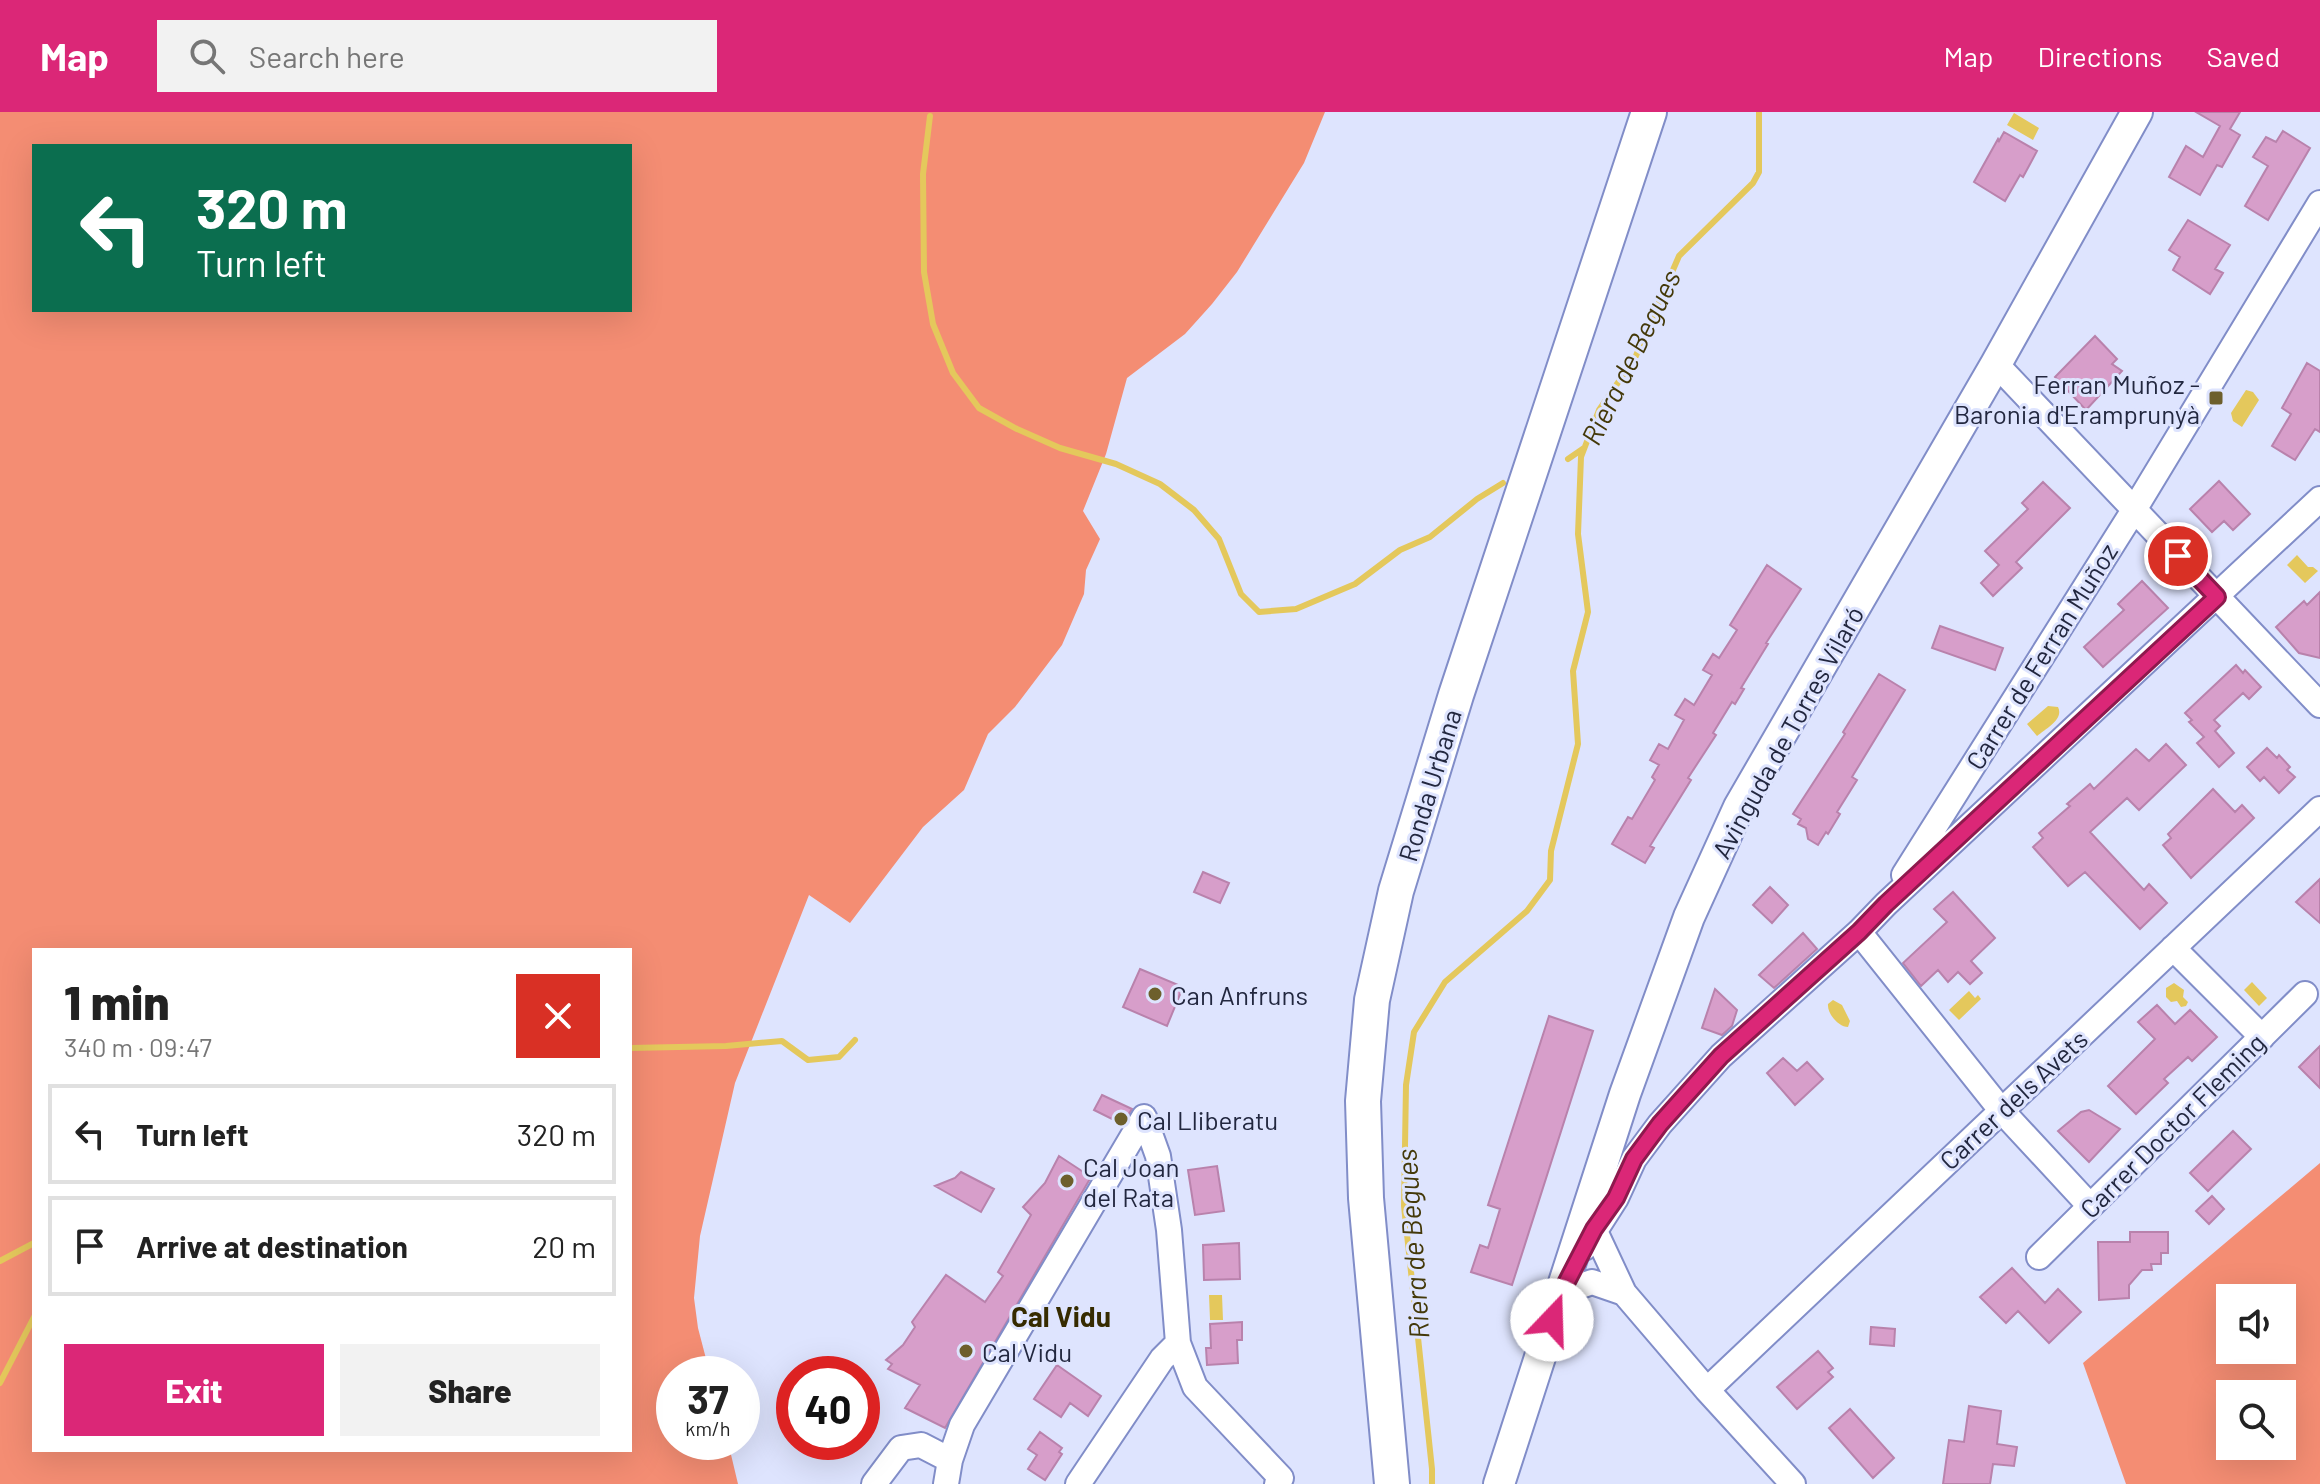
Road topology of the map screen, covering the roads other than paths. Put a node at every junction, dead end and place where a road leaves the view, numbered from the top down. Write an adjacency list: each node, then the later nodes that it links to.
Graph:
1 (1649, 112): 28 (main road, Ronda Urbana)
2 (2137, 112): 4 (street, Avinguda de Torres Vilaró)
3 (2320, 203): 6 (street, Carrer de Ferran Muñoz)
4 (1996, 364): 6 (street); 19 (street, Avinguda de Torres Vilaró)
5 (2320, 499): 7 (street)
6 (2134, 510): 7 (street); 10 (street, Carrer de Ferran Muñoz)
7 (2217, 597): 8 (street); 10 (street)
8 (2320, 705)
9 (2320, 809): 12 (street, Carrer dels Avets)
10 (1886, 904): 11 (street)
11 (1859, 932): 15 (street); 17 (street)
12 (2173, 948): 14 (street); 15 (street, Carrer dels Avets)
13 (2305, 994): 14 (street, Carrer Doctor Fleming)
14 (2262, 1037): 16 (street, Carrer Doctor Fleming)
15 (2001, 1110): 16 (street); 22 (street, Carrer dels Avets)
16 (2090, 1206): 18 (street, Carrer Doctor Fleming)
17 (1594, 1229): 19 (street); 20 (street)
18 (2039, 1257)
19 (1561, 1293): 20 (street); 29 (street, Avinguda de Torres Vilaró)
20 (1624, 1293): 22 (street)
21 (1178, 1343): 23 (street); 24 (street); 27 (street)
22 (1707, 1390): 30 (street)
23 (950, 1460): 25 (street); 26 (street)
24 (1279, 1481)
25 (874, 1484)
26 (946, 1484)
27 (1078, 1484)
28 (1392, 1484)
29 (1499, 1484)
30 (1793, 1484)

